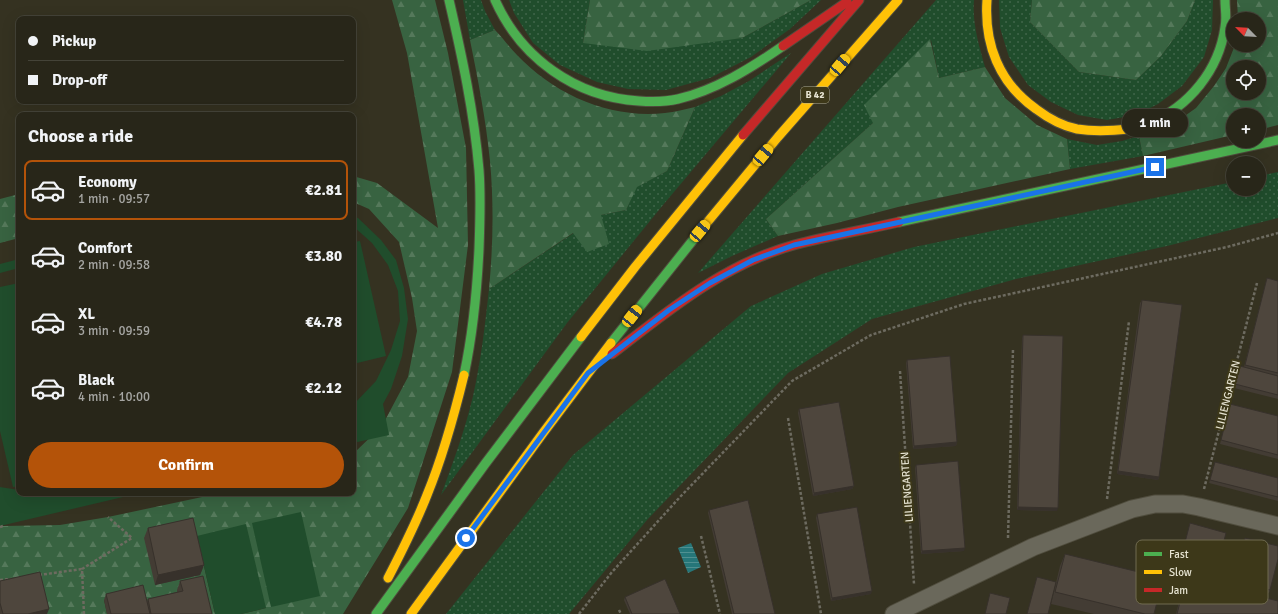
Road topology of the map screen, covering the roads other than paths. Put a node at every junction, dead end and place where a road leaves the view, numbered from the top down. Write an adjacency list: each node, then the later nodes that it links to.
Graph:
1 (449, 0): 11 (highway)
2 (495, 0): 3 (highway)
3 (850, 0)
4 (859, 0): 12 (highway, B 42)
5 (898, 0): 9 (highway, B 42)
6 (987, 0): 7 (highway)
7 (1225, 0)
8 (1278, 140): 9 (highway)
9 (588, 373): 13 (highway, B 42)
10 (1278, 526): 14 (street)
11 (369, 614)
12 (376, 614)
13 (410, 614)
14 (894, 614)

